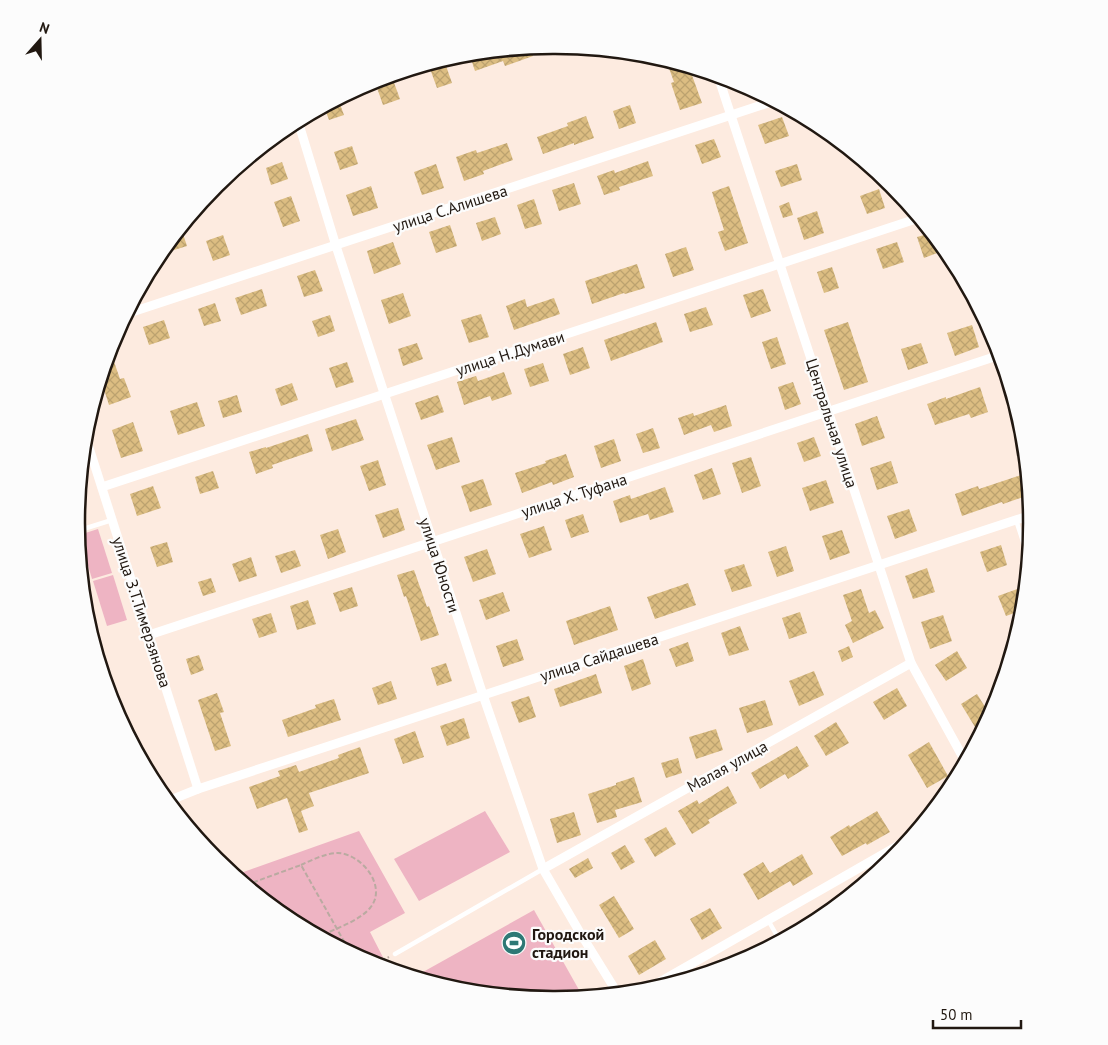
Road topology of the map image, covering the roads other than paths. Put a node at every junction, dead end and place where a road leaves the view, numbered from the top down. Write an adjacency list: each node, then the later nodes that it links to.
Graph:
1 (721, 85): 3 (street, Центральная улица)
2 (765, 104): 3 (street, улица С.Алишева)
3 (731, 115): 6 (street, улица С.Алишева); 7 (street, Центральная улица)
4 (300, 129): 6 (street, улица Юности)
5 (912, 220): 7 (street, улица Н.Думави)
6 (336, 246): 8 (street, улица С.Алишева); 10 (street, улица Юности)
7 (780, 264): 10 (street, улица Н.Думави); 11 (street, Центральная улица)
8 (136, 311)
9 (992, 357): 11 (street, улица Х. Туфана)
10 (384, 394): 13 (street, улица Н.Думави); 19 (street, улица Юности)
11 (828, 412): 19 (street, улица Х. Туфана); 20 (street, Центральная улица)
12 (91, 452): 13 (street, улица З.Т.Тимерзянова)
13 (102, 487): 15 (street, улица З.Т.Тимерзянова)
14 (1023, 518): 16 (street, улица Сайдашева)
15 (112, 520): 17 (lane); 21 (street, улица З.Т.Тимерзянова)
16 (1016, 520): 18 (lane); 20 (street, улица Сайдашева)
17 (85, 528)
18 (1022, 540)
19 (433, 542): 21 (street, улица Х. Туфана); 23 (street, улица Юности)
20 (879, 565): 22 (street, Центральная улица); 23 (street, улица Сайдашева)
21 (149, 635): 25 (street, улица З.Т.Тимерзянова)
22 (911, 663): 24 (street, Центральная улица); 28 (street, Малая улица)
23 (483, 695): 25 (street, улица Сайдашева); 28 (street, улица Юности)
24 (961, 754)
25 (198, 789): 26 (street, улица Сайдашева)
26 (175, 798)
27 (887, 852): 29 (street)
28 (543, 869): 31 (lane); 33 (street, улица Юности)
29 (768, 920): 30 (lane); 32 (street)
30 (777, 934)
31 (395, 954)
32 (670, 976)
33 (614, 987)

